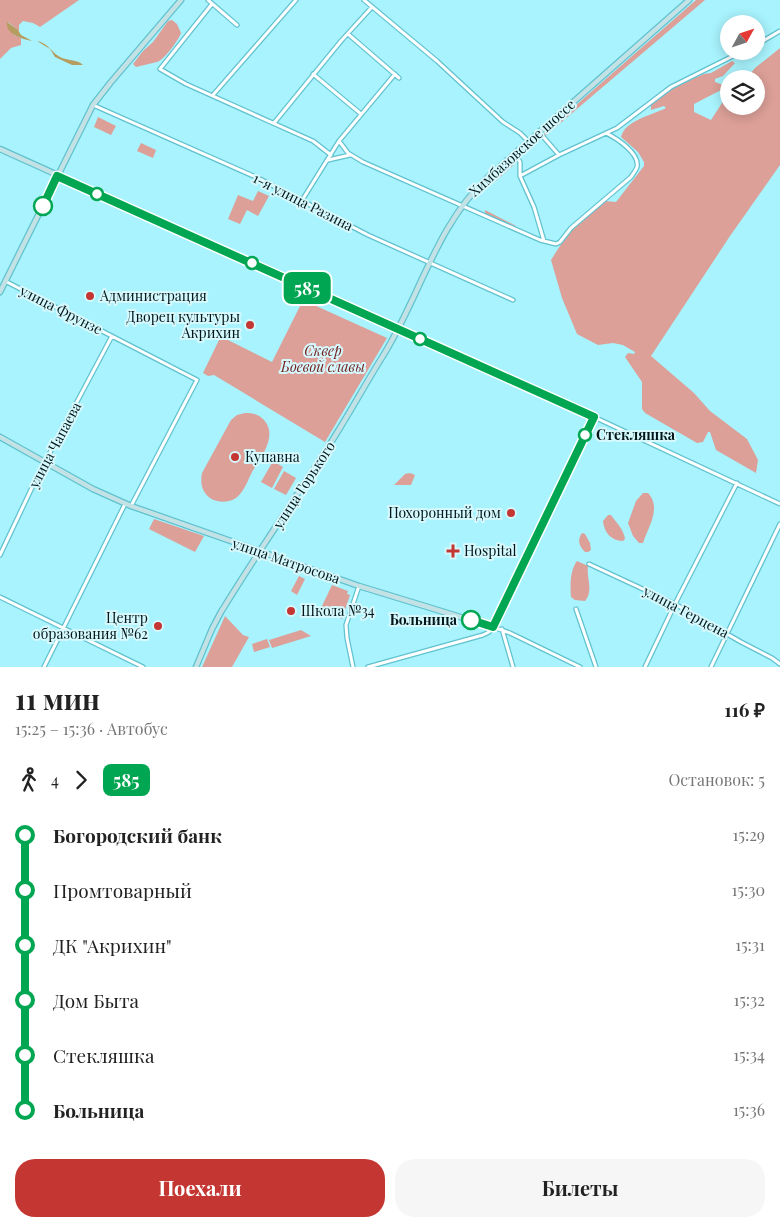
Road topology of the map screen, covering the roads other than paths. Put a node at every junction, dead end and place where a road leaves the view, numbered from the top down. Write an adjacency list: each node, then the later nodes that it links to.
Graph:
1 (181, 0): 17 (street)
2 (208, 0): 6 (street)
3 (296, 0): 16 (street)
4 (364, 0): 7 (street)
5 (689, 0): 20 (street, Химбазовское шоссе)
6 (212, 4): 8 (street); 16 (street)
7 (372, 7): 10 (street); 23 (street)
8 (237, 25)
9 (780, 31): 11 (street)
10 (348, 34): 13 (street); 14 (street)
11 (765, 39)
12 (725, 60): 21 (street)
13 (313, 74): 18 (street); 19 (street)
14 (395, 74): 15 (street); 18 (street)
15 (399, 78)
16 (213, 95): 19 (street)
17 (93, 105): 30 (street); 32 (street, 1-я улица Разина)
18 (361, 114): 22 (street)
19 (274, 123): 26 (street)
20 (539, 132): 23 (street, Химбазовское шоссе); 28 (street)
21 (606, 133): 28 (street); 34 (street)
22 (340, 141): 26 (street); 27 (street)
23 (528, 141): 25 (street, Химбазовское шоссе)
24 (0, 149): 30 (street)
25 (515, 153): 31 (street); 33 (street, Химбазовское шоссе)
26 (331, 155): 29 (street)
27 (351, 155): 29 (street); 33 (street)
28 (559, 156): 31 (street)
29 (328, 160): 32 (street)
30 (57, 176): 36 (street); 39 (street)
31 (520, 176): 34 (street)
32 (301, 202): 35 (street, 1-я улица Разина)
33 (462, 205): 34 (street); 35 (street, Химбазовское шоссе)
34 (545, 241)
35 (430, 263): 38 (street, 1-я улица Разина); 39 (street, Химбазовское шоссе)
36 (5, 281): 37 (street); 40 (street, улица Фрунзе)
37 (0, 292)
38 (513, 300)
39 (398, 329): 41 (street); 49 (street, улица Горького)
40 (112, 336): 43 (street, улица Чапаева); 47 (street, улица Фрунзе)
41 (594, 417): 44 (street); 56 (street)
42 (0, 437): 43 (street, улица Матросова)
43 (45, 463): 45 (street, улица Матросова); 50 (street, улица Чапаева)
44 (737, 483): 46 (street); 54 (street)
45 (125, 504): 47 (street, улица Матросова); 57 (street)
46 (780, 504)
47 (131, 506): 49 (street, улица Матросова)
48 (780, 524): 59 (street)
49 (260, 552): 52 (street, улица Матросова); 63 (street, улица Горького)
50 (0, 556)
51 (590, 564): 54 (street, улица Герцена)
52 (359, 586): 56 (street, улица Матросова); 64 (street)
53 (0, 597): 57 (street)
54 (675, 604): 59 (street, улица Герцена); 69 (street)
55 (576, 609): 68 (street)
56 (493, 627): 58 (street, улица Матросова); 65 (street)
57 (63, 629): 61 (street); 62 (street)
58 (502, 629): 66 (street); 67 (street, улица Матросова)
59 (727, 634): 60 (street, улица Герцена); 70 (street)
60 (780, 664)
61 (44, 667)
62 (143, 667)
63 (196, 667)
64 (353, 667)
65 (368, 667)
66 (513, 667)
67 (580, 667)
68 (596, 667)
69 (645, 667)
70 (711, 667)

